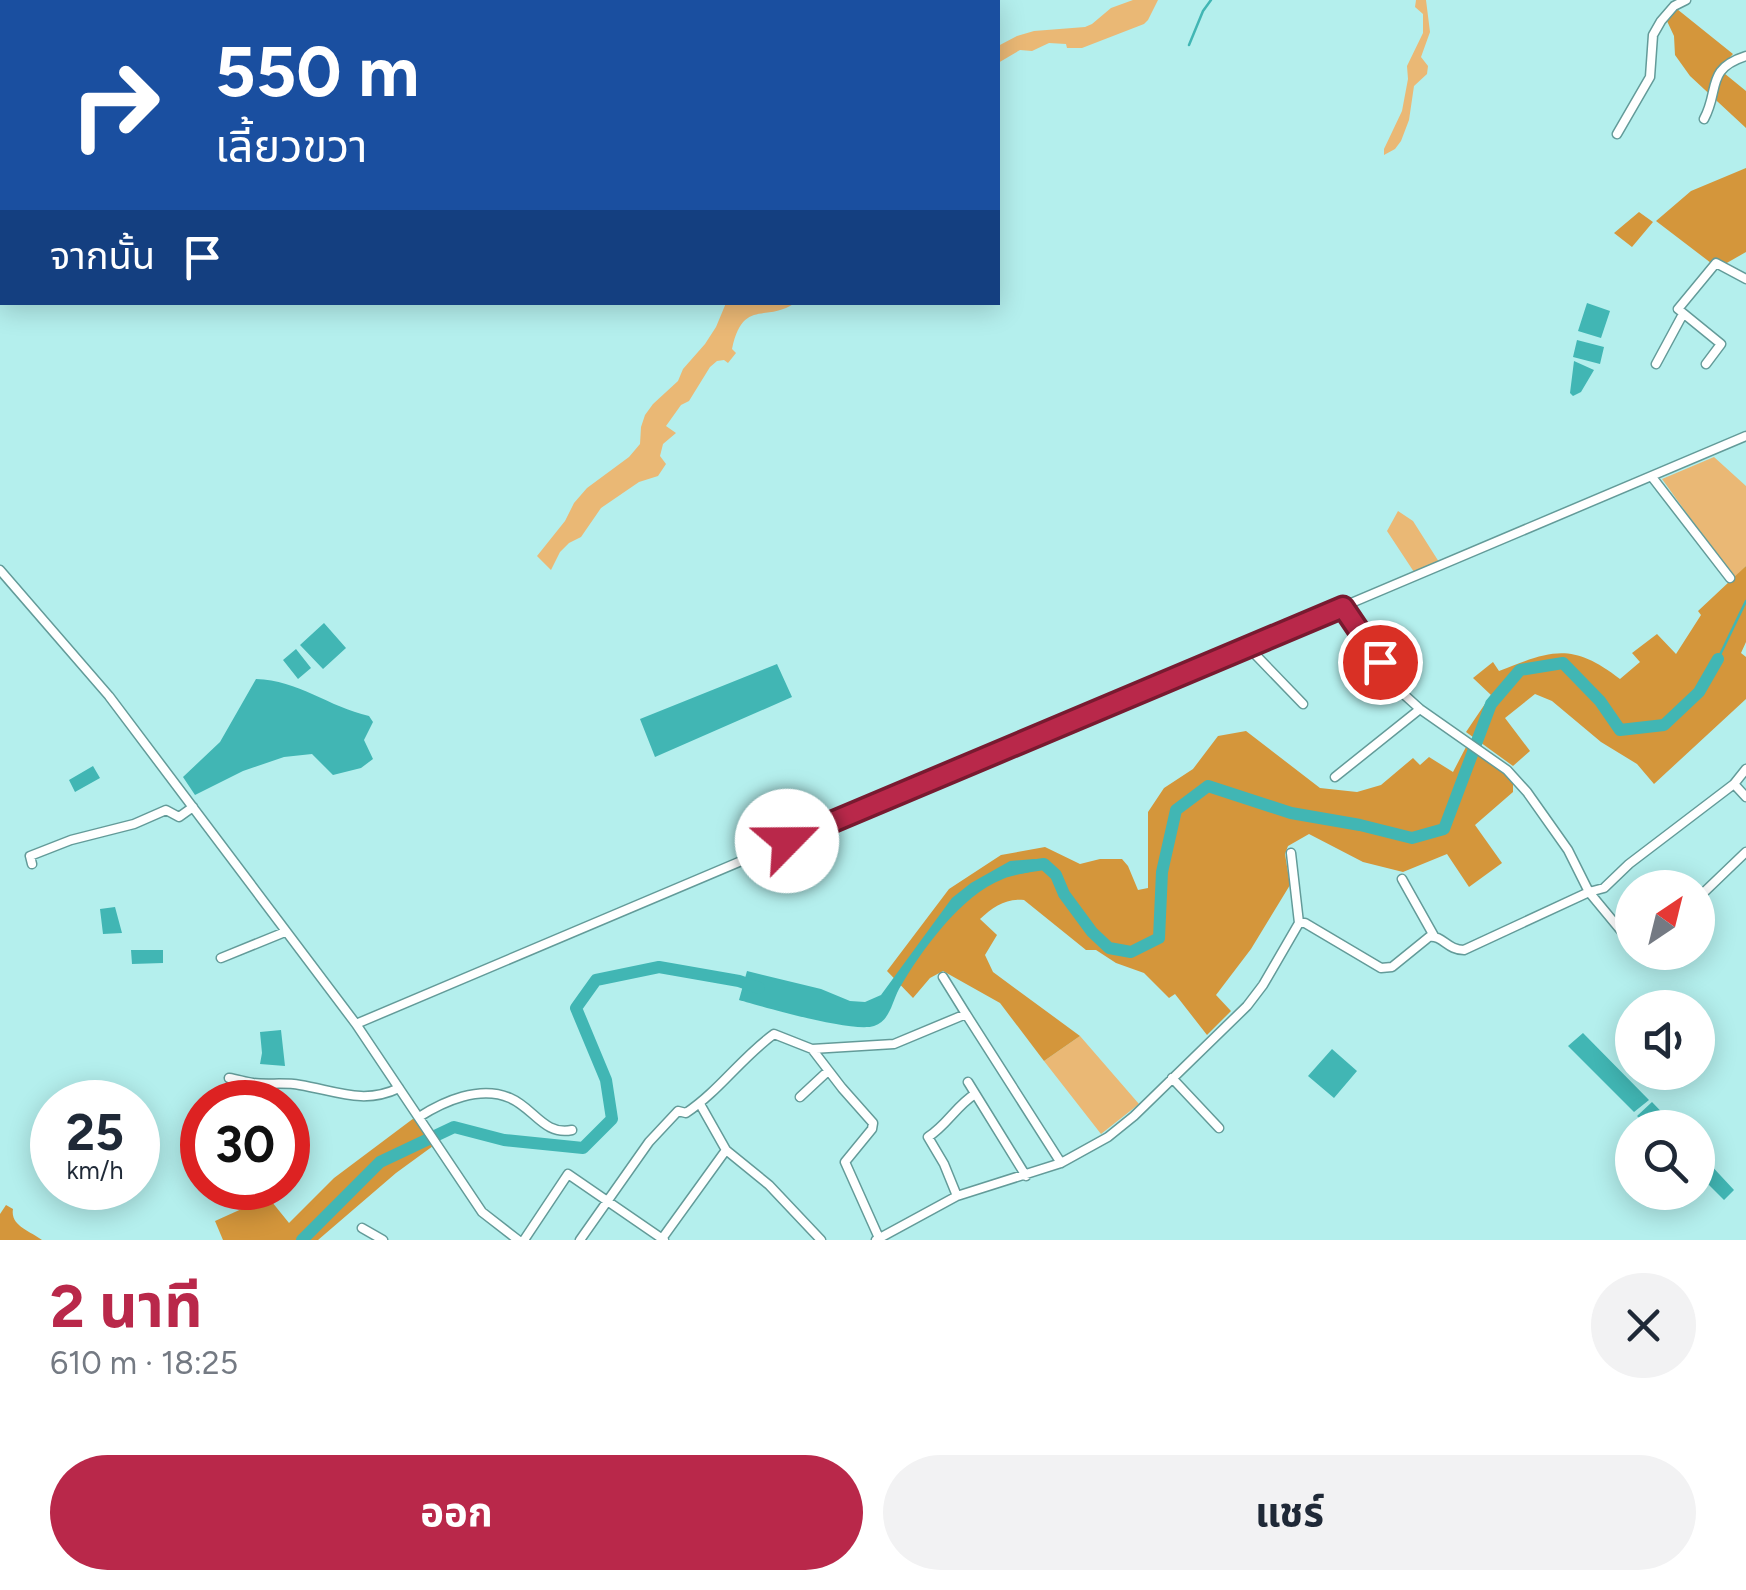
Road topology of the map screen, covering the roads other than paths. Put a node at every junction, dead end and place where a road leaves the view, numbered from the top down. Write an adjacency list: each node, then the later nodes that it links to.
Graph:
1 (1686, 0): 4 (street)
2 (1746, 56): 3 (street)
3 (1704, 119)
4 (1617, 134)
5 (1746, 279): 6 (street)
6 (1683, 314): 7 (street); 8 (street)
7 (1656, 364)
8 (1706, 364)
9 (1746, 436): 10 (street)
10 (1652, 478): 12 (street); 13 (street)
11 (0, 570): 21 (street)
12 (1730, 578)
13 (1343, 607): 14 (street); 16 (street)
14 (1248, 647): 15 (street); 35 (street)
15 (1303, 704)
16 (1420, 709): 18 (street); 27 (street)
17 (1746, 769): 19 (street)
18 (1335, 777)
19 (1734, 784): 20 (street); 27 (street)
20 (1746, 797)
21 (193, 807): 24 (street); 30 (street)
22 (1746, 852): 26 (street)
23 (1291, 853): 28 (street)
24 (32, 864)
25 (1402, 879): 31 (street)
26 (1715, 882)
27 (1590, 892): 29 (street); 31 (street)
28 (1299, 923): 31 (street); 39 (street)
29 (1615, 923)
30 (286, 932): 32 (street); 35 (street)
31 (1434, 936)
32 (220, 958)
33 (943, 977): 34 (street)
34 (966, 1014): 36 (street); 49 (street)
35 (356, 1024): 41 (street)
36 (812, 1049): 37 (street); 44 (street)
37 (828, 1071): 43 (street); 55 (street)
38 (229, 1078): 41 (street)
39 (1172, 1078): 46 (street); 49 (street)
40 (968, 1082): 42 (street)
41 (400, 1088): 45 (street)
42 (975, 1094): 50 (street); 51 (street)
43 (800, 1097)
44 (700, 1104): 48 (street); 52 (street)
45 (421, 1121): 47 (street); 57 (street)
46 (1219, 1128)
47 (572, 1130)
48 (726, 1150): 54 (street); 59 (street)
49 (1061, 1164): 50 (street)
50 (1026, 1176): 51 (street)
51 (957, 1196): 55 (street)
52 (606, 1201): 54 (street); 57 (street); 58 (street)
53 (362, 1228): 56 (street)
54 (662, 1239)
55 (877, 1239)
56 (383, 1240)
57 (521, 1240)
58 (580, 1240)
59 (821, 1240)

